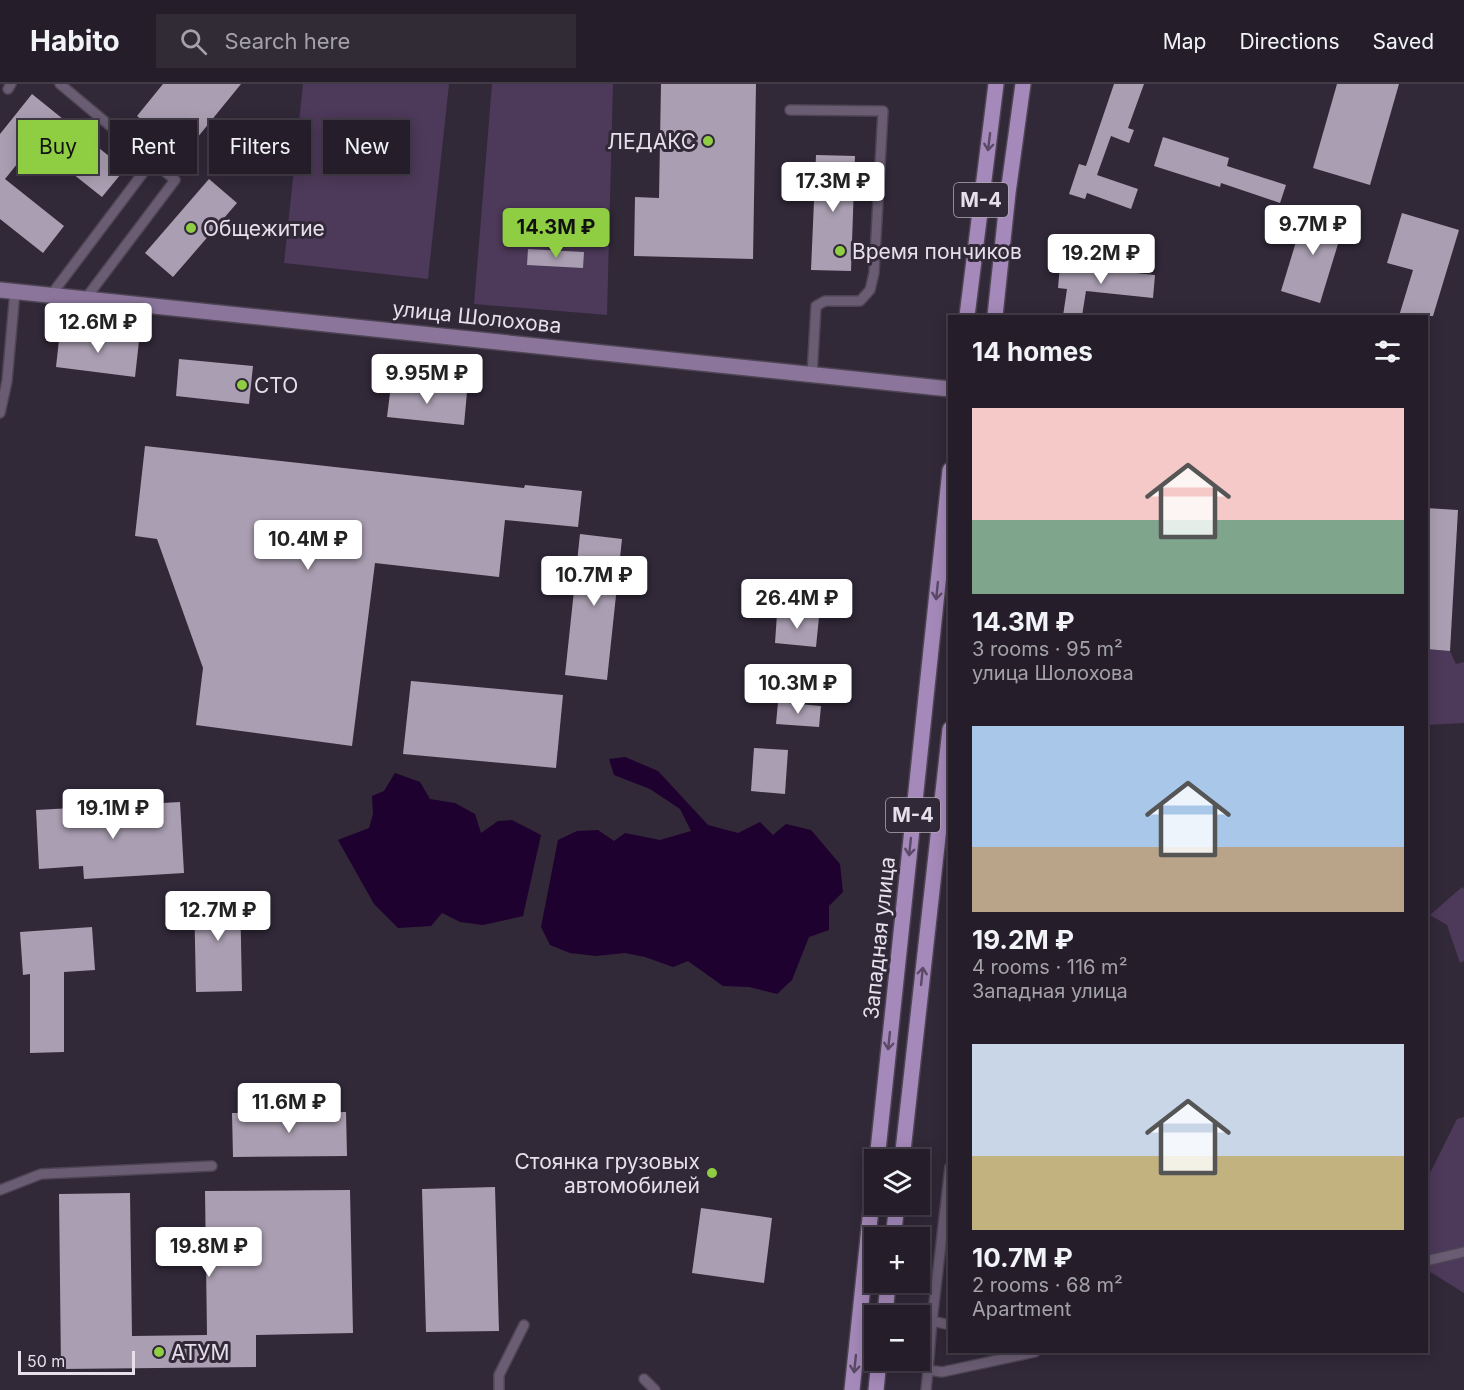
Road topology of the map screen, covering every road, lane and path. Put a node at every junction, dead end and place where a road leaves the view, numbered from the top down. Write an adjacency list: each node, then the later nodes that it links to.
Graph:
1 (60, 84): 5 (lane)
2 (996, 84): 11 (main road, М-4, one-way to 11)
3 (1023, 84): 12 (main road, М-4)
4 (790, 110): 13 (lane)
5 (110, 126)
6 (142, 174): 9 (lane)
7 (168, 174): 10 (lane)
8 (7, 290): 9 (street, улица Шолохова); 15 (lane)
9 (51, 295): 10 (street, улица Шолохова)
10 (86, 298): 13 (street, улица Шолохова)
11 (967, 315)
12 (995, 315)
13 (812, 375): 14 (street, улица Шолохова)
14 (948, 389)
15 (0, 412)
16 (948, 489): 18 (main road, Западная улица / М-4, one-way to 18)
17 (948, 747): 19 (main road, М-4, one-way to 17)
18 (878, 1149)
19 (903, 1149)
20 (212, 1166): 22 (lane)
21 (948, 1184): 26 (lane)
22 (0, 1190)
23 (870, 1215): 37 (main road, one-way to 37)
24 (1464, 1252): 25 (lane)
25 (1428, 1261)
26 (932, 1321): 28 (lane); 29 (lane)
27 (524, 1325): 35 (lane)
28 (948, 1325)
29 (930, 1346)
30 (1030, 1353): 31 (lane)
31 (930, 1370)
32 (878, 1371): 38 (main road)
33 (928, 1371): 39 (lane)
34 (644, 1379): 36 (lane)
35 (499, 1390)
36 (655, 1390)
37 (852, 1390)
38 (876, 1390)
39 (926, 1390)

